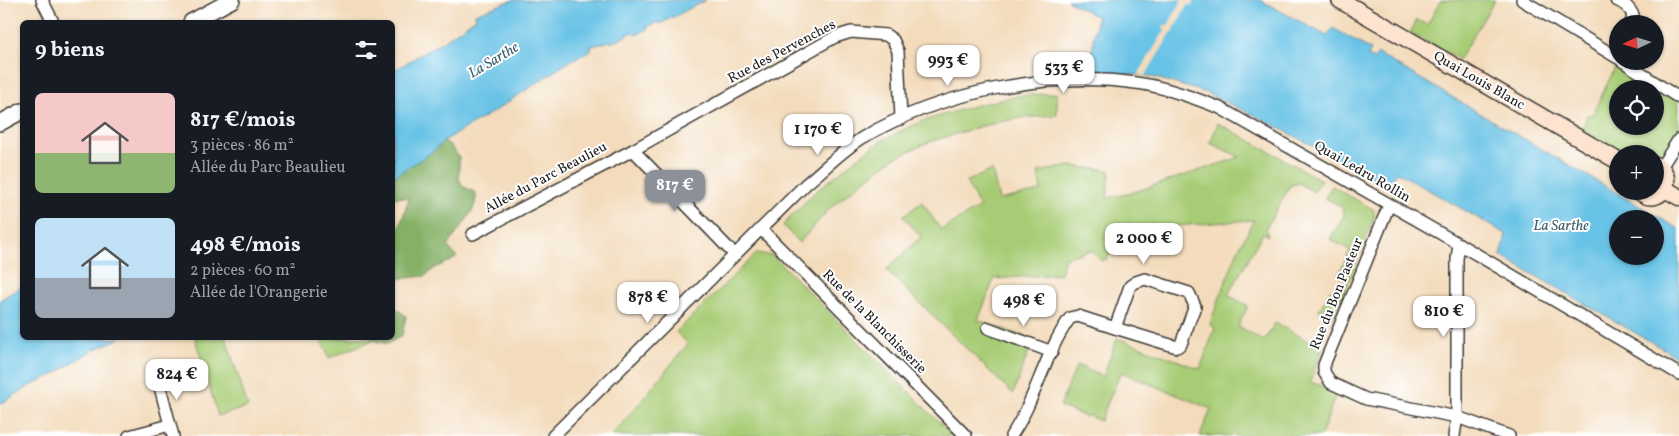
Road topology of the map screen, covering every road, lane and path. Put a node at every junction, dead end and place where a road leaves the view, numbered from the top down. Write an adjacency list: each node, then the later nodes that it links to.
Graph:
1 (42, 0): 8 (street)
2 (232, 0): 7 (street)
3 (1340, 0): 18 (main road, Quai Louis Blanc)
4 (1522, 0): 9 (street)
5 (1616, 0): 6 (street)
6 (1633, 15)
7 (197, 19)
8 (52, 20)
9 (1609, 53)
10 (1636, 70): 11 (street)
11 (1679, 98)
12 (724, 100): 14 (street, Rue des Pervenches); 17 (street, Allée du Parc Beaulieu)
13 (20, 112): 15 (street)
14 (901, 119): 22 (street, Quai Ledru Rollin); 23 (street, Quai Ledru Rollin)
15 (0, 123)
16 (1679, 139): 19 (street)
17 (633, 150): 24 (street, Allée du Parc Beaulieu); 26 (street)
18 (1609, 156)
19 (1664, 158)
20 (1664, 173): 21 (main road)
21 (1672, 193)
22 (1389, 205): 25 (street, Quai Ledru Rollin); 32 (street, Rue du Bon Pasteur)
23 (761, 230): 26 (street, Quai Ledru Rollin); 36 (street, Rue de la Blanchisserie)
24 (473, 234)
25 (1459, 244): 31 (street, Quai Ledru Rollin); 32 (street)
26 (735, 255): 35 (street, Quai Ledru Rollin)
27 (988, 328): 29 (street)
28 (1115, 328): 28 (street); 29 (street)
29 (1052, 352): 37 (street)
30 (156, 372): 33 (street)
31 (1679, 374)
32 (1457, 416): 38 (street); 39 (street)
33 (171, 431): 34 (street)
34 (130, 436)
35 (554, 436)
36 (966, 436)
37 (1011, 436)
38 (1454, 436)
39 (1509, 436)

